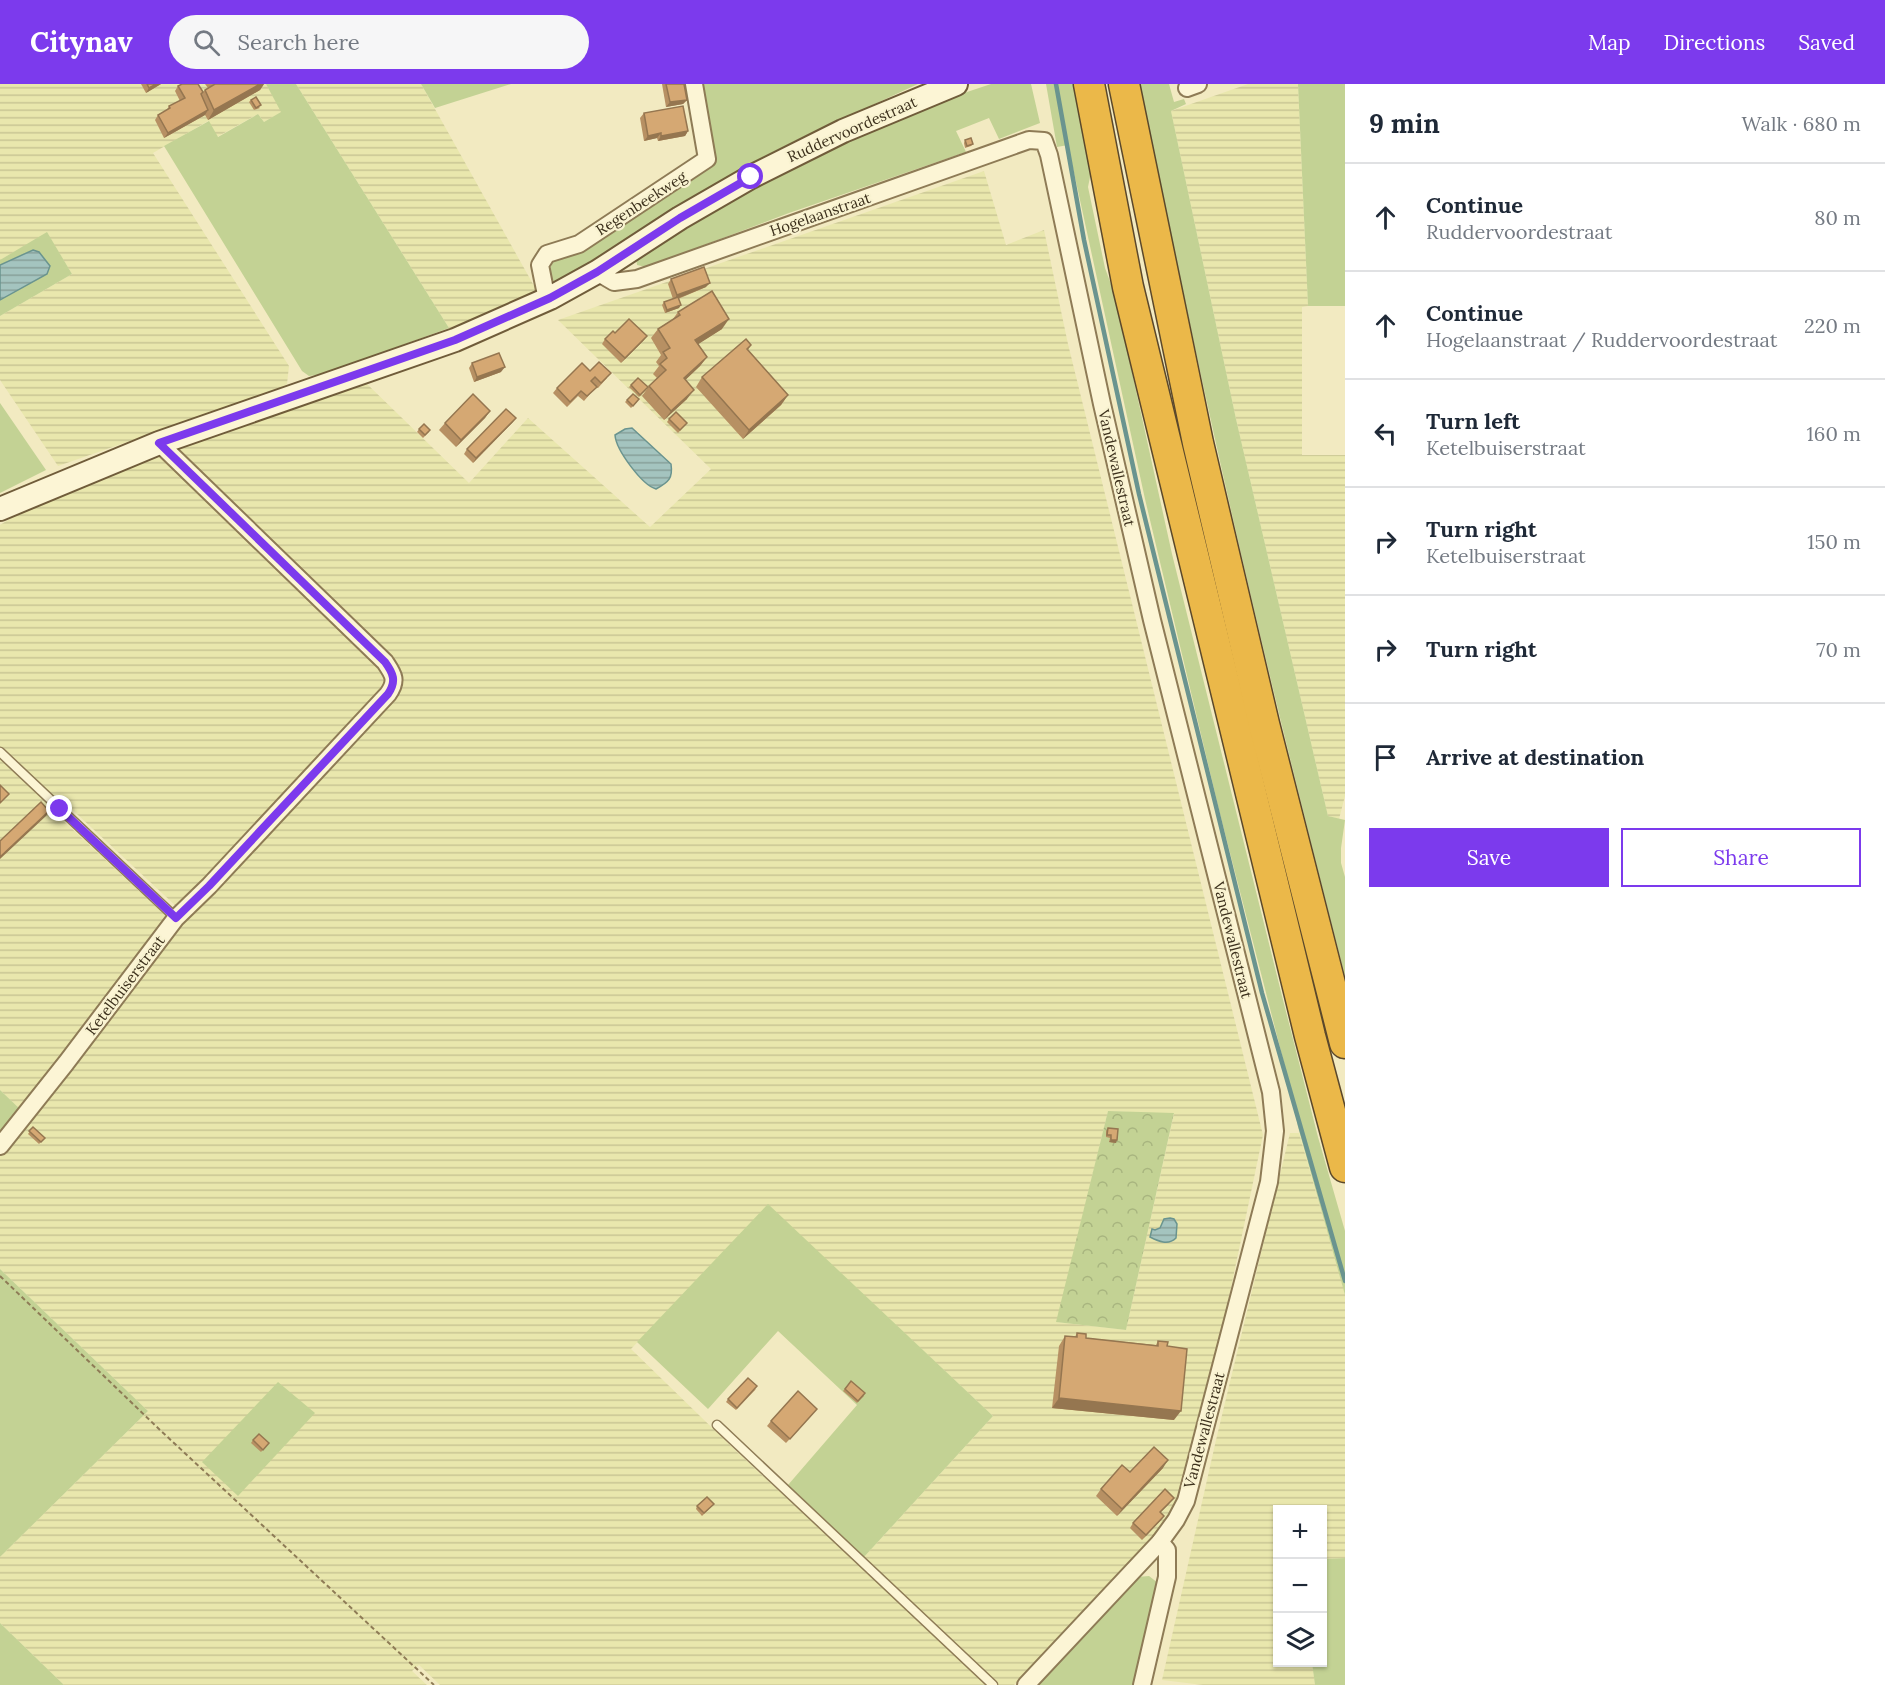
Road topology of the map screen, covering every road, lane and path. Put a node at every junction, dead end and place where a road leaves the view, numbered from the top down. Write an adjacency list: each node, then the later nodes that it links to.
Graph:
1 (694, 84): 7 (street, Regenbeekweg)
2 (956, 84): 6 (street, Ruddervoordestraat)
3 (1089, 84): 14 (highway)
4 (1124, 84): 12 (highway)
5 (1044, 141): 6 (street, Hogelaanstraat); 17 (street, Vandewallestraat)
6 (597, 272): 7 (street, Ruddervoordestraat)
7 (550, 298): 8 (street, Ruddervoordestraat)
8 (159, 443): 9 (street, Ruddervoordestraat); 11 (street, Ketelbuiserstraat)
9 (0, 509)
10 (0, 752): 11 (lane)
11 (176, 918): 13 (street, Ketelbuiserstraat)
12 (1345, 1044)
13 (0, 1146)
14 (1345, 1167)
15 (0, 1276): 18 (path)
16 (717, 1425): 19 (lane)
17 (1160, 1542): 20 (street, Vandewallestraat); 21 (street)
18 (434, 1685)
19 (993, 1685)
20 (1026, 1685)
21 (1142, 1685)

